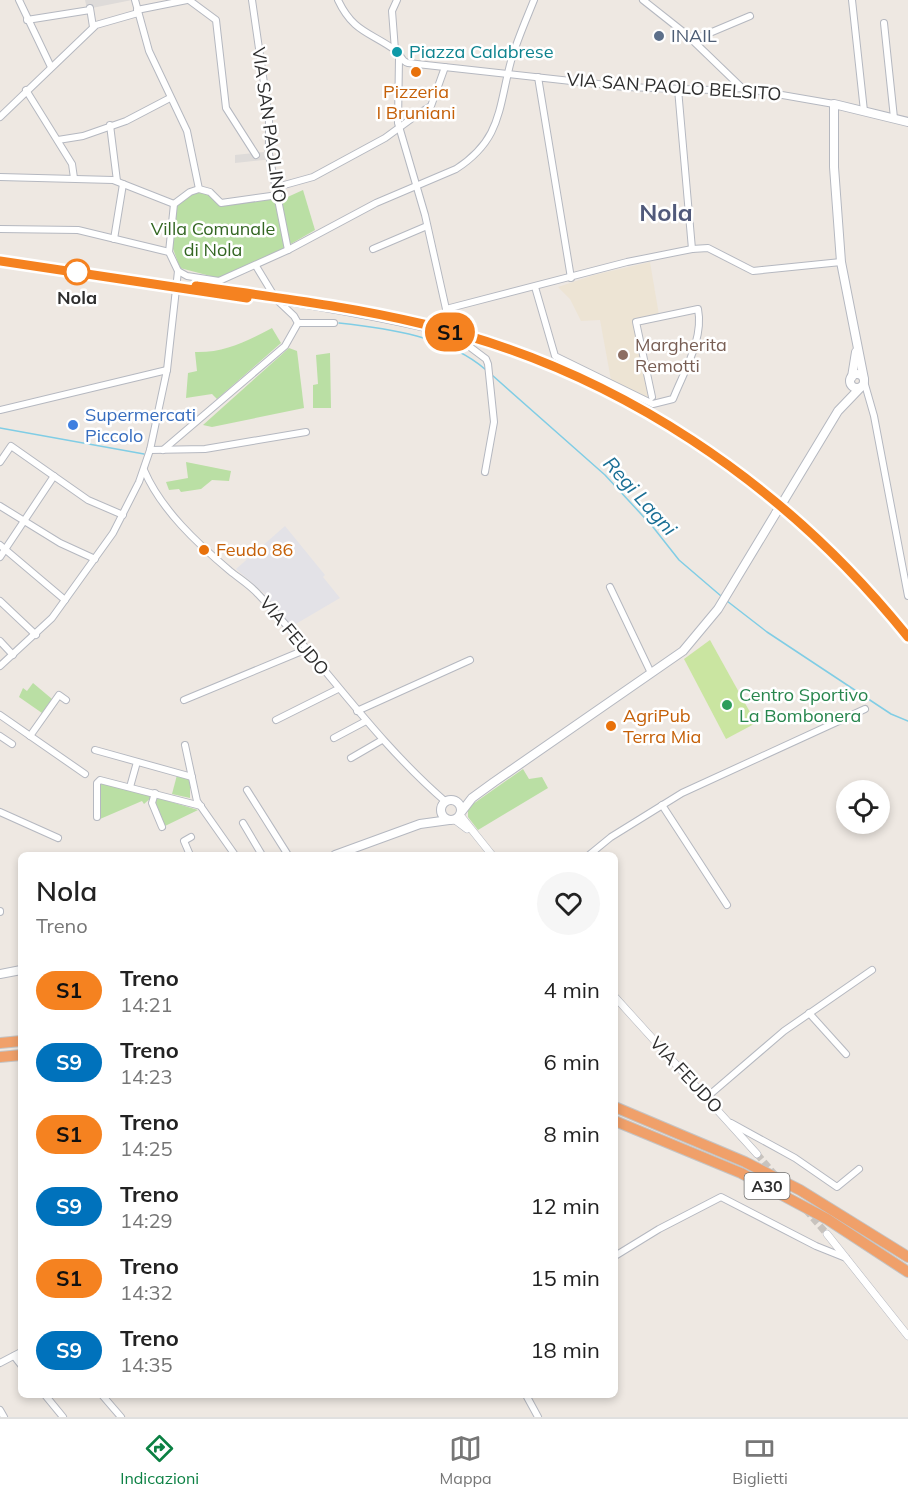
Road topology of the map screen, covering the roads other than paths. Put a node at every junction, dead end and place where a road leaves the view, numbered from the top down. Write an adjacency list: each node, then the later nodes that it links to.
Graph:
1 (19, 0): 12 (street)
2 (135, 0): 10 (street)
3 (188, 0): 10 (street); 33 (street)
4 (252, 0): 37 (street, VIA SAN PAOLINO)
5 (338, 0): 16 (street)
6 (397, 0): 16 (street)
7 (534, 0): 19 (street)
8 (643, 0): 15 (street)
9 (852, 0): 26 (street)
10 (138, 12): 14 (street); 24 (street)
11 (750, 16): 15 (street)
12 (27, 20): 14 (street); 17 (street)
13 (884, 23): 28 (street)
14 (93, 27): 17 (street)
15 (693, 40): 21 (street)
16 (397, 52): 18 (street, VIA SAN PAOLO BELSITO); 31 (street)
17 (51, 67): 23 (street)
18 (445, 68): 19 (street, VIA SAN PAOLO BELSITO); 31 (street)
19 (509, 74): 20 (street, VIA SAN PAOLO BELSITO); 38 (street)
20 (538, 77): 22 (street, VIA SAN PAOLO BELSITO); 52 (street)
21 (742, 88): 22 (street, VIA SAN PAOLO BELSITO); 25 (street, VIA SAN PAOLO BELSITO)
22 (678, 89): 46 (street)
23 (26, 90): 27 (street); 32 (street)
24 (170, 98): 30 (street); 39 (street)
25 (834, 104): 26 (main road, VIA SAN PAOLO BELSITO); 49 (main road)
26 (864, 111): 28 (main road, VIA SAN PAOLO BELSITO)
27 (0, 117)
28 (894, 118): 29 (main road, VIA SAN PAOLO BELSITO)
29 (908, 122)
30 (111, 125): 32 (street); 36 (street)
31 (398, 128): 37 (street); 38 (street)
32 (58, 140): 35 (street)
33 (256, 155)
34 (0, 177): 35 (street)
35 (74, 178): 36 (street)
36 (120, 182): 41 (street); 44 (street)
37 (277, 187): 40 (street, VIA SAN PAOLINO)
38 (414, 187): 42 (street); 47 (street)
39 (200, 189): 40 (street); 41 (street)
40 (278, 195): 47 (street, VIA SAN PAOLINO)
41 (174, 204): 48 (street)
42 (427, 226): 45 (street); 54 (street)
43 (0, 229): 44 (street)
44 (114, 239): 48 (street)
45 (373, 249)
46 (692, 249): 49 (street); 52 (street)
47 (288, 250): 50 (street)
48 (169, 252): 51 (street)
49 (841, 262): 57 (main road)
50 (256, 266): 51 (street); 55 (street)
51 (178, 271): 58 (street)
52 (571, 278): 53 (street)
53 (535, 287): 54 (street); 62 (street)
54 (446, 309): 71 (street)
55 (298, 323): 56 (street); 68 (street)
56 (334, 323)
57 (856, 342): 59 (main road); 60 (main road)
58 (167, 370): 64 (street); 67 (street)
59 (851, 379): 60 (main road); 65 (main road)
60 (863, 382): 61 (main road); 63 (street)
61 (852, 394): 63 (street); 65 (main road)
62 (652, 397)
63 (870, 400): 81 (street)
64 (0, 410)
65 (838, 411): 92 (main road, bridge)
66 (306, 432): 68 (street)
67 (150, 450): 68 (street); 70 (street)
68 (163, 450)
69 (0, 462): 72 (street)
70 (144, 471): 73 (street); 74 (street, VIA FEUDO)
71 (485, 472)
72 (54, 477): 76 (street); 77 (street)
73 (139, 482): 74 (street); 76 (street)
74 (153, 488): 88 (street, VIA FEUDO)
75 (0, 506): 77 (street)
76 (123, 515): 80 (street)
77 (25, 520): 78 (street); 80 (street)
78 (3, 547): 79 (street); 84 (street)
79 (0, 557)
80 (95, 559): 84 (street)
81 (907, 580): 83 (street)
82 (610, 587): 92 (street)
83 (908, 596)
84 (65, 600): 86 (street)
85 (0, 601): 86 (street)
86 (36, 635): 89 (street)
87 (0, 641): 89 (street)
88 (307, 649): 93 (street, VIA FEUDO); 95 (street)
89 (13, 655): 91 (street)
90 (470, 660): 97 (street)
91 (0, 666)
92 (651, 673): 112 (main road)
93 (338, 689): 97 (street, VIA FEUDO); 99 (street)
94 (66, 700): 102 (street)
95 (184, 700)
96 (865, 710): 117 (street)
97 (357, 711): 100 (street, VIA FEUDO)
98 (0, 715): 102 (street)
99 (276, 720)
100 (366, 721): 103 (street); 104 (street, VIA FEUDO)
101 (0, 736): 105 (street)
102 (30, 736): 110 (street)
103 (334, 738)
104 (382, 740): 108 (street); 116 (street, VIA FEUDO)
105 (12, 744)
106 (185, 745): 111 (street)
107 (95, 750): 109 (street)
108 (351, 758)
109 (137, 762): 111 (street); 113 (street)
110 (85, 774)
111 (192, 777): 118 (street)
112 (494, 782): 116 (main road); 121 (main road)
113 (130, 787): 115 (street); 120 (street)
114 (247, 790): 130 (street)
115 (155, 793): 118 (street); 124 (street)
116 (447, 803): 121 (main road); 121 (main road); 123 (main road)
117 (662, 805): 133 (street); 134 (street)
118 (201, 806): 128 (street)
119 (0, 812): 126 (street)
120 (97, 817)
121 (457, 817): 123 (main road); 132 (street)
122 (243, 823): 129 (street)
123 (420, 824): 131 (main road)
124 (162, 827)
125 (191, 837): 127 (street)
126 (58, 838)
127 (189, 852)
128 (233, 852)
129 (260, 852)
130 (286, 852)
131 (343, 852)
132 (489, 852)
133 (593, 852)
134 (727, 905)
135 (872, 970): 139 (street)
136 (18, 971): 137 (main road)
137 (0, 974)
138 (618, 1000): 145 (street, VIA FEUDO)
139 (808, 1013): 142 (street); 145 (street)
140 (18, 1041): 141 (highway)
141 (0, 1043)
142 (846, 1054)
143 (18, 1055): 144 (highway)
144 (0, 1057)
145 (707, 1098): 148 (street, VIA FEUDO)
146 (618, 1108): 153 (highway, A30)
147 (618, 1122): 155 (highway, A30)
148 (730, 1123): 149 (street, VIA FEUDO); 150 (street)
149 (757, 1154)
150 (859, 1169)
151 (827, 1234): 154 (street)
152 (618, 1254): 154 (street)
153 (908, 1257)
154 (847, 1258): 156 (street)
155 (908, 1272)
156 (908, 1336)
157 (18, 1354): 158 (street)
158 (14, 1356): 159 (street); 160 (street)
159 (18, 1361)
160 (0, 1362)
161 (47, 1398): 166 (street)
162 (105, 1398): 167 (street)
163 (528, 1398): 168 (street)
164 (0, 1410): 165 (street)
165 (4, 1417)
166 (63, 1417)
167 (121, 1417)
168 (538, 1417)

